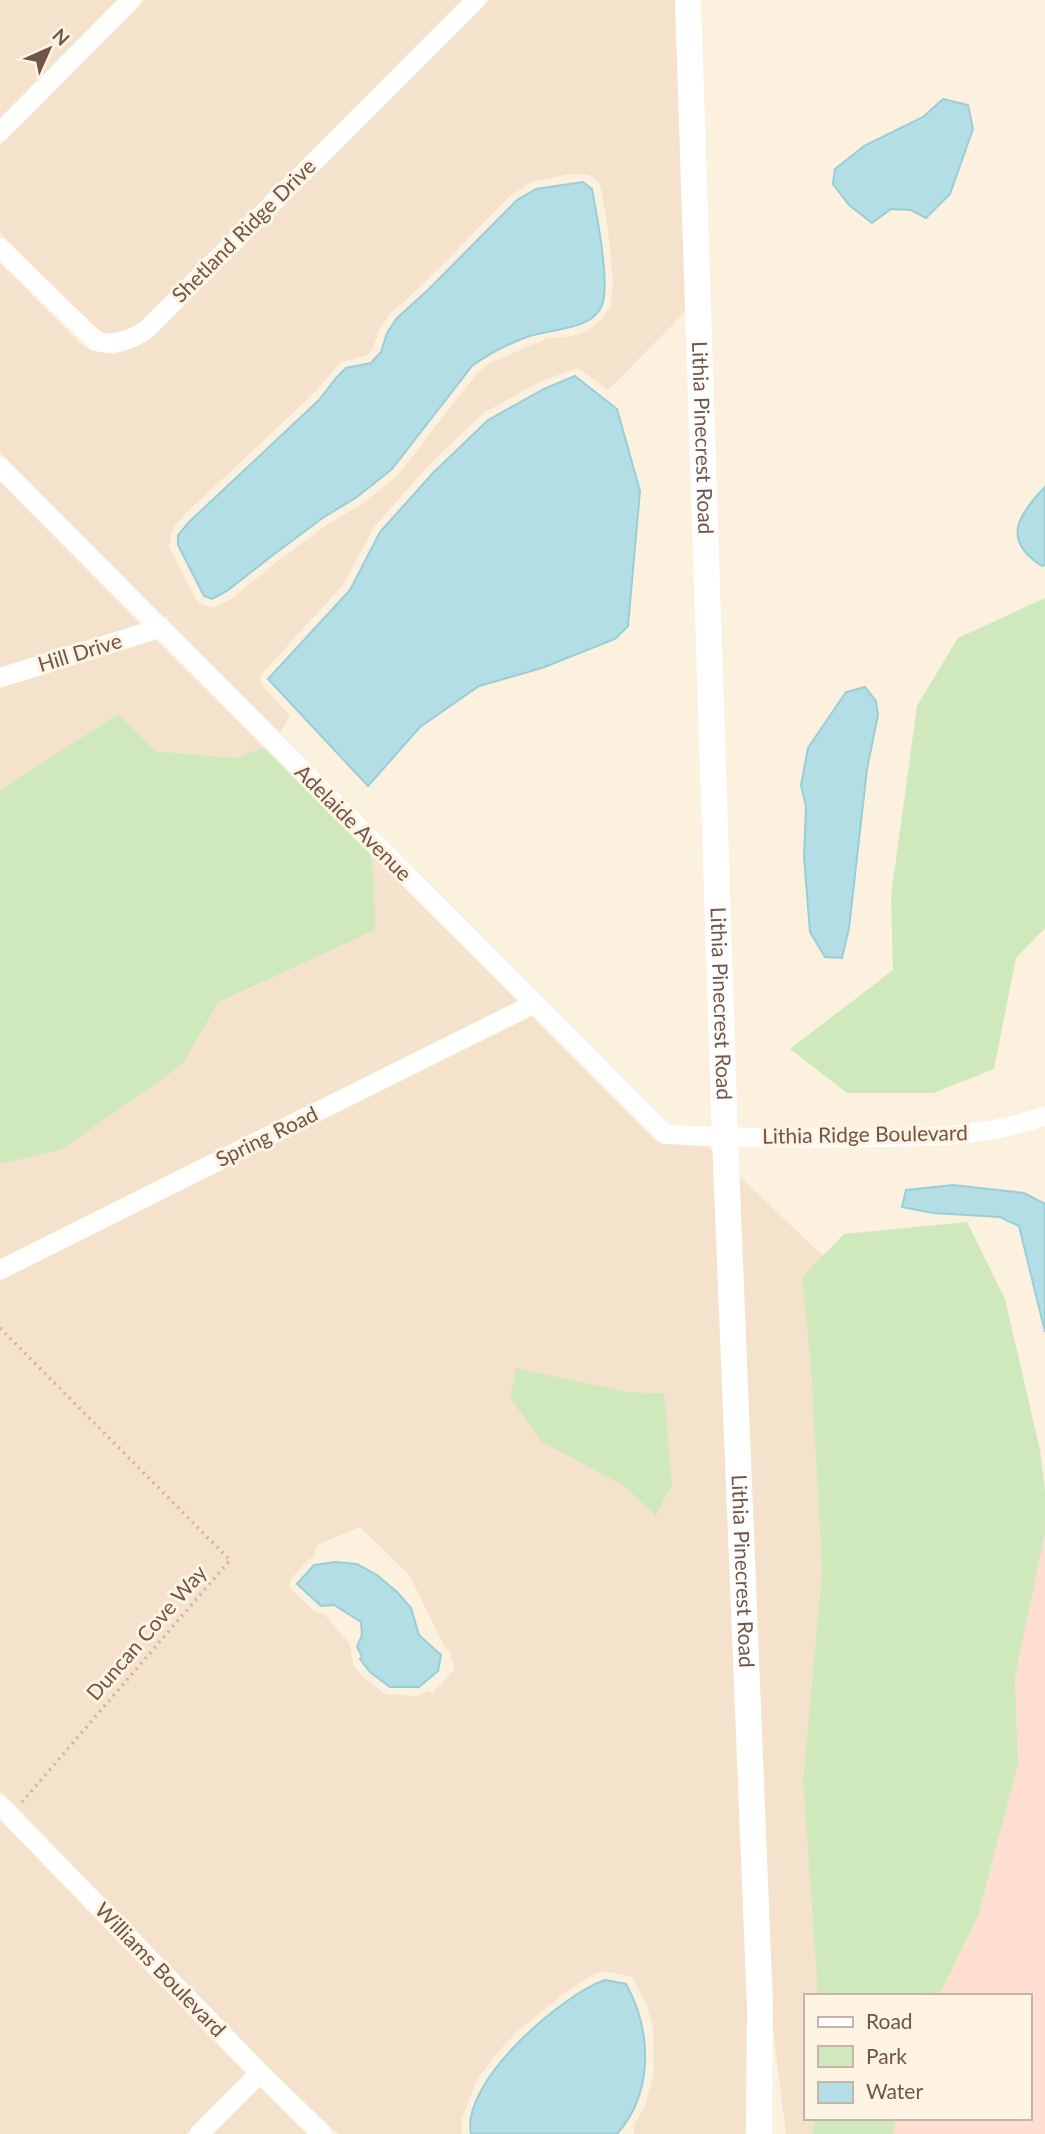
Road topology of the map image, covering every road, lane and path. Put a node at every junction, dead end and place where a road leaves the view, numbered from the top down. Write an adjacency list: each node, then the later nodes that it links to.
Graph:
1 (131, 0): 4 (street)
2 (476, 0): 5 (street, Shetland Ridge Drive)
3 (688, 0): 11 (main road, Lithia Pinecrest Road)
4 (0, 132)
5 (0, 248)
6 (0, 467): 7 (street, Adelaide Avenue)
7 (160, 628): 8 (street, Hill Drive); 9 (street, Adelaide Avenue)
8 (0, 678)
9 (534, 1004): 11 (street, Adelaide Avenue); 12 (street, Spring Road)
10 (1045, 1116): 11 (street, Lithia Ridge Boulevard)
11 (725, 1138): 15 (main road, Lithia Pinecrest Road)
12 (0, 1270)
13 (0, 1328): 14 (path, Duncan Cove Way)
14 (6, 1810): 16 (street, Williams Boulevard)
15 (760, 2007): 19 (main road, Lithia Pinecrest Road); 20 (main road, Lithia Pinecrest Road)
16 (260, 2073): 17 (street); 18 (street, Williams Boulevard)
17 (199, 2134)
18 (322, 2134)
19 (759, 2134)
20 (776, 2134)

